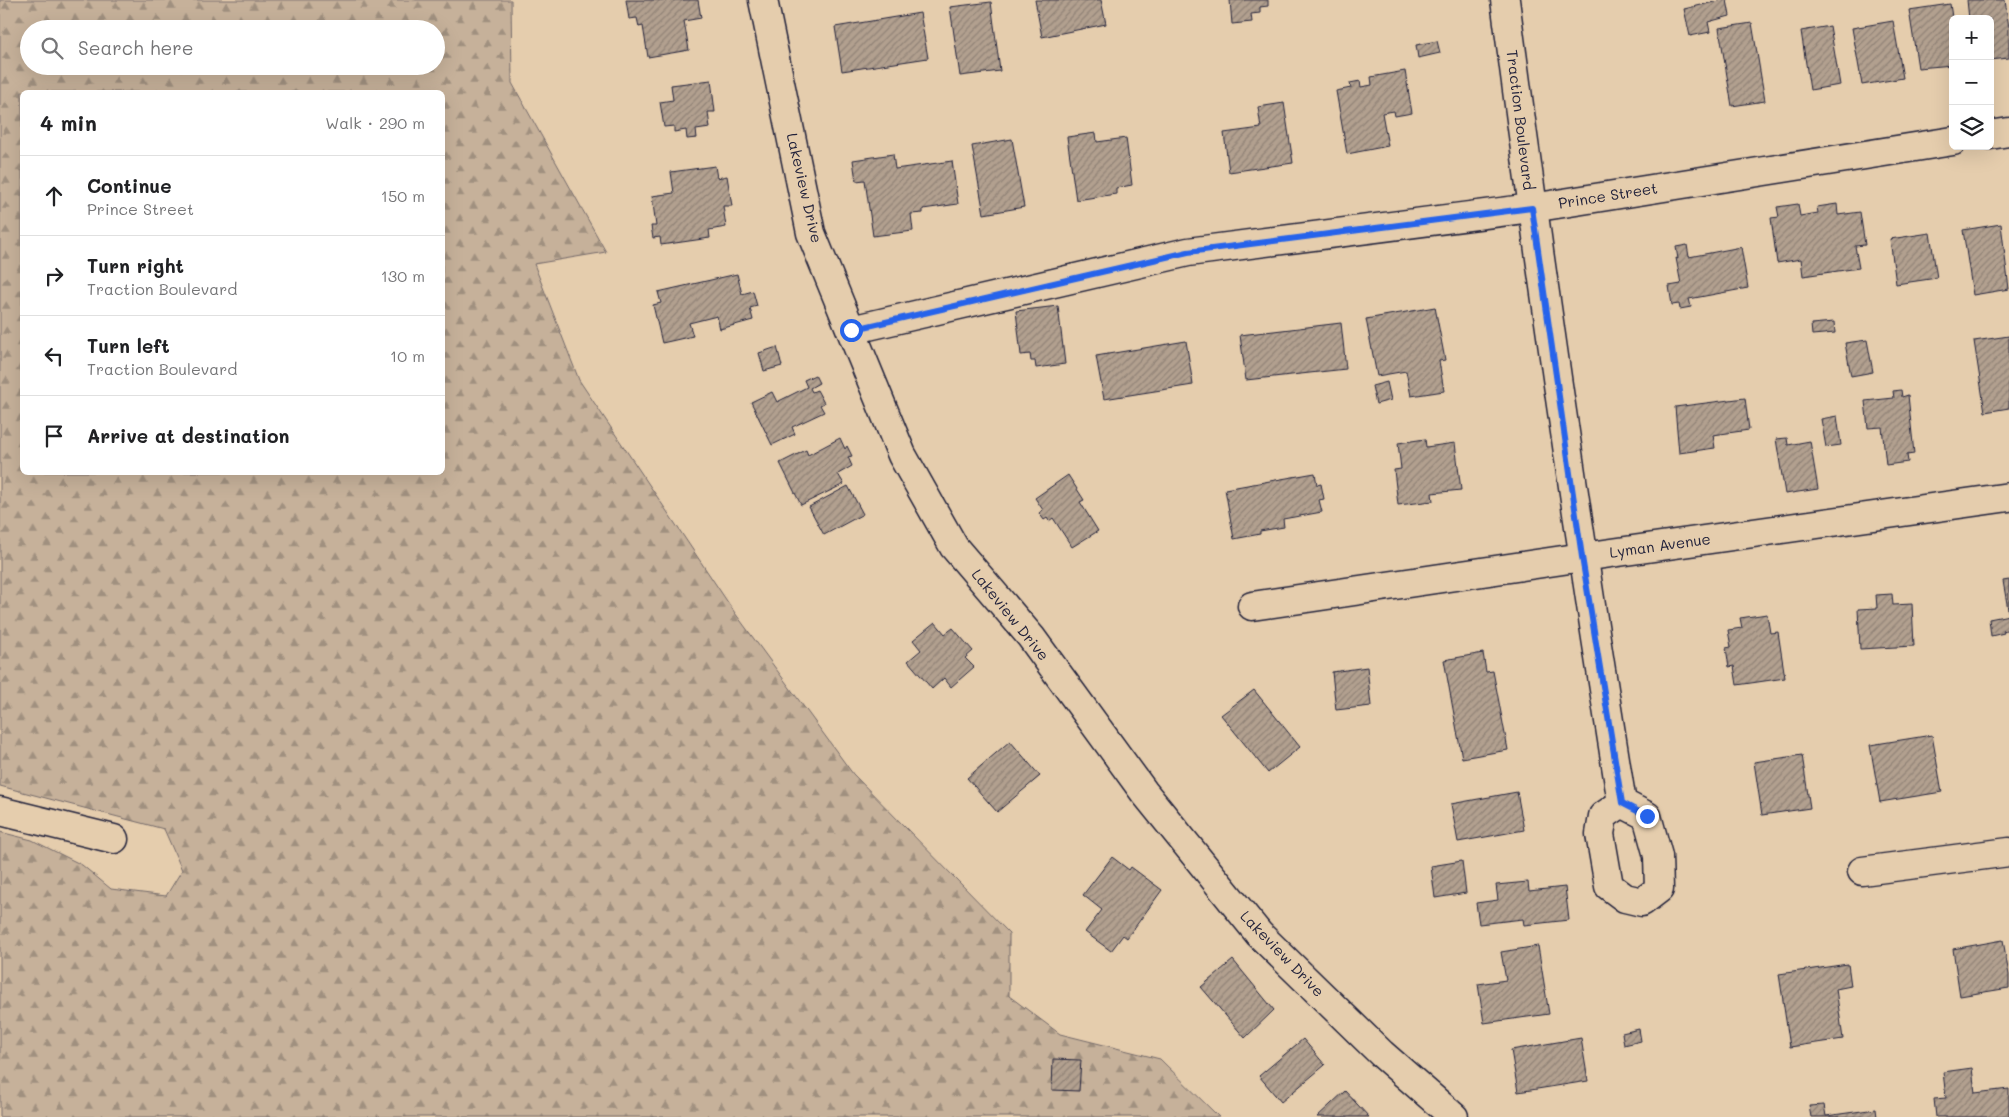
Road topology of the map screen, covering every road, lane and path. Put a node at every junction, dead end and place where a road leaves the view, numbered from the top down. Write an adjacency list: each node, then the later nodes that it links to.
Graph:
1 (763, 0): 7 (street, Lakeview Drive)
2 (1505, 0): 6 (street, Traction Boulevard)
3 (2009, 132): 4 (street)
4 (1994, 134)
5 (1949, 142): 6 (street, Prince Street)
6 (1532, 208): 7 (street, Prince Street); 9 (street, Traction Boulevard)
7 (851, 330): 16 (street, Lakeview Drive)
8 (2009, 496): 9 (street, Lyman Avenue)
9 (1582, 557): 10 (street, Lyman Avenue); 11 (street, Traction Boulevard)
10 (1252, 606)
11 (1622, 803)
12 (0, 811): 13 (street)
13 (114, 839)
14 (2009, 852): 15 (street)
15 (1862, 870)
16 (1454, 1117)

